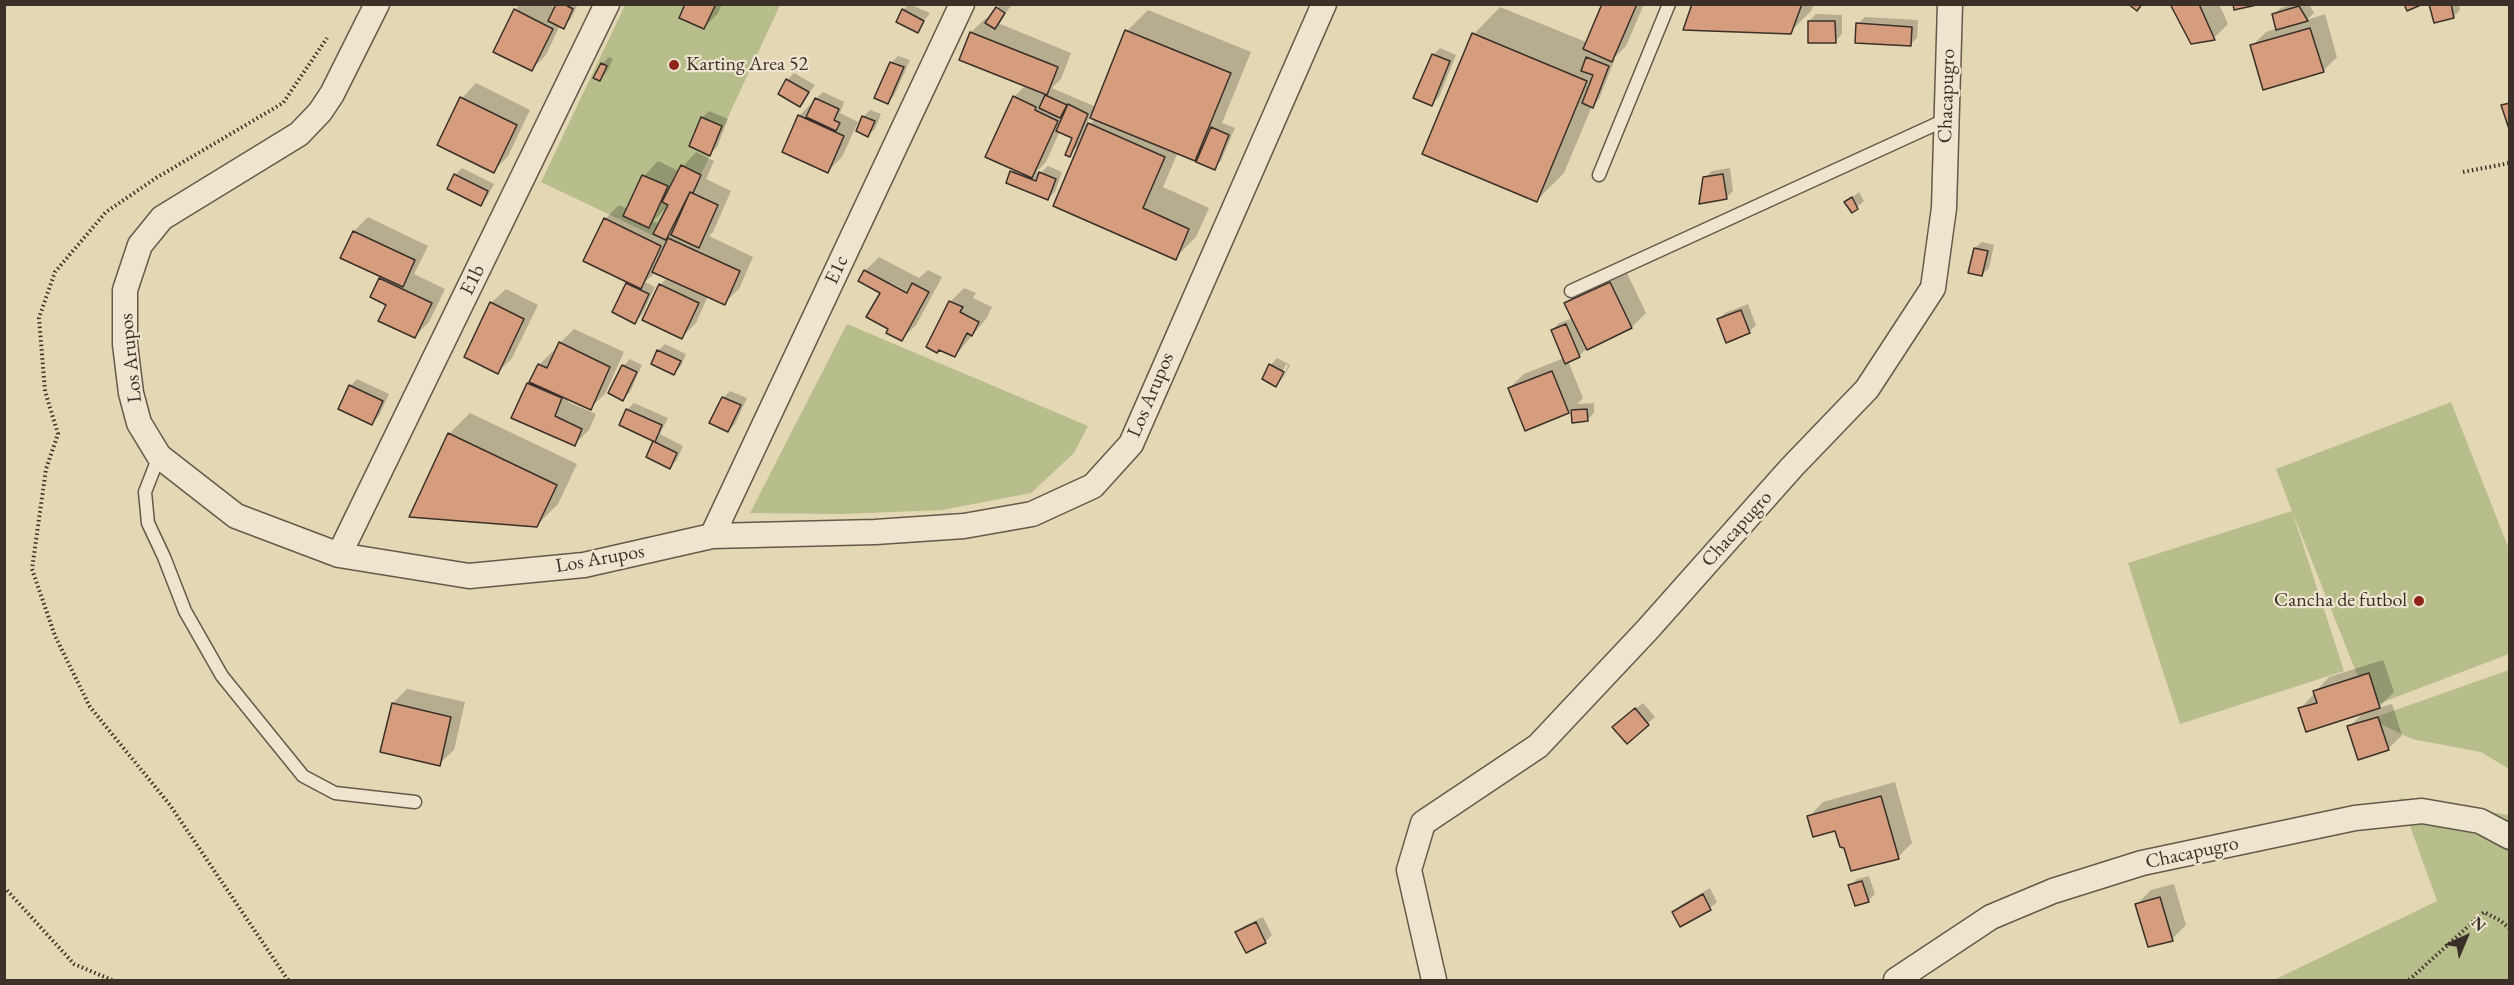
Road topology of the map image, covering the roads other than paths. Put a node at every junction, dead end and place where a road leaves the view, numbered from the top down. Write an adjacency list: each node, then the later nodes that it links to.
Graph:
1 (377, 4): 10 (street, Los Arupos)
2 (607, 4): 12 (street, E1b)
3 (962, 4): 11 (street, E1c)
4 (1324, 4): 11 (street, Los Arupos)
5 (1669, 4): 8 (lane)
6 (1950, 4): 7 (street, Chacapugro)
7 (1945, 120): 9 (lane); 15 (street, Chacapugro)
8 (1599, 175)
9 (1571, 291)
10 (159, 456): 12 (street, Los Arupos); 13 (lane)
11 (712, 537): 12 (street, Los Arupos)
12 (339, 555)
13 (415, 802)
14 (2510, 837): 16 (street, Chacapugro)
15 (1434, 981)
16 (1896, 981)

